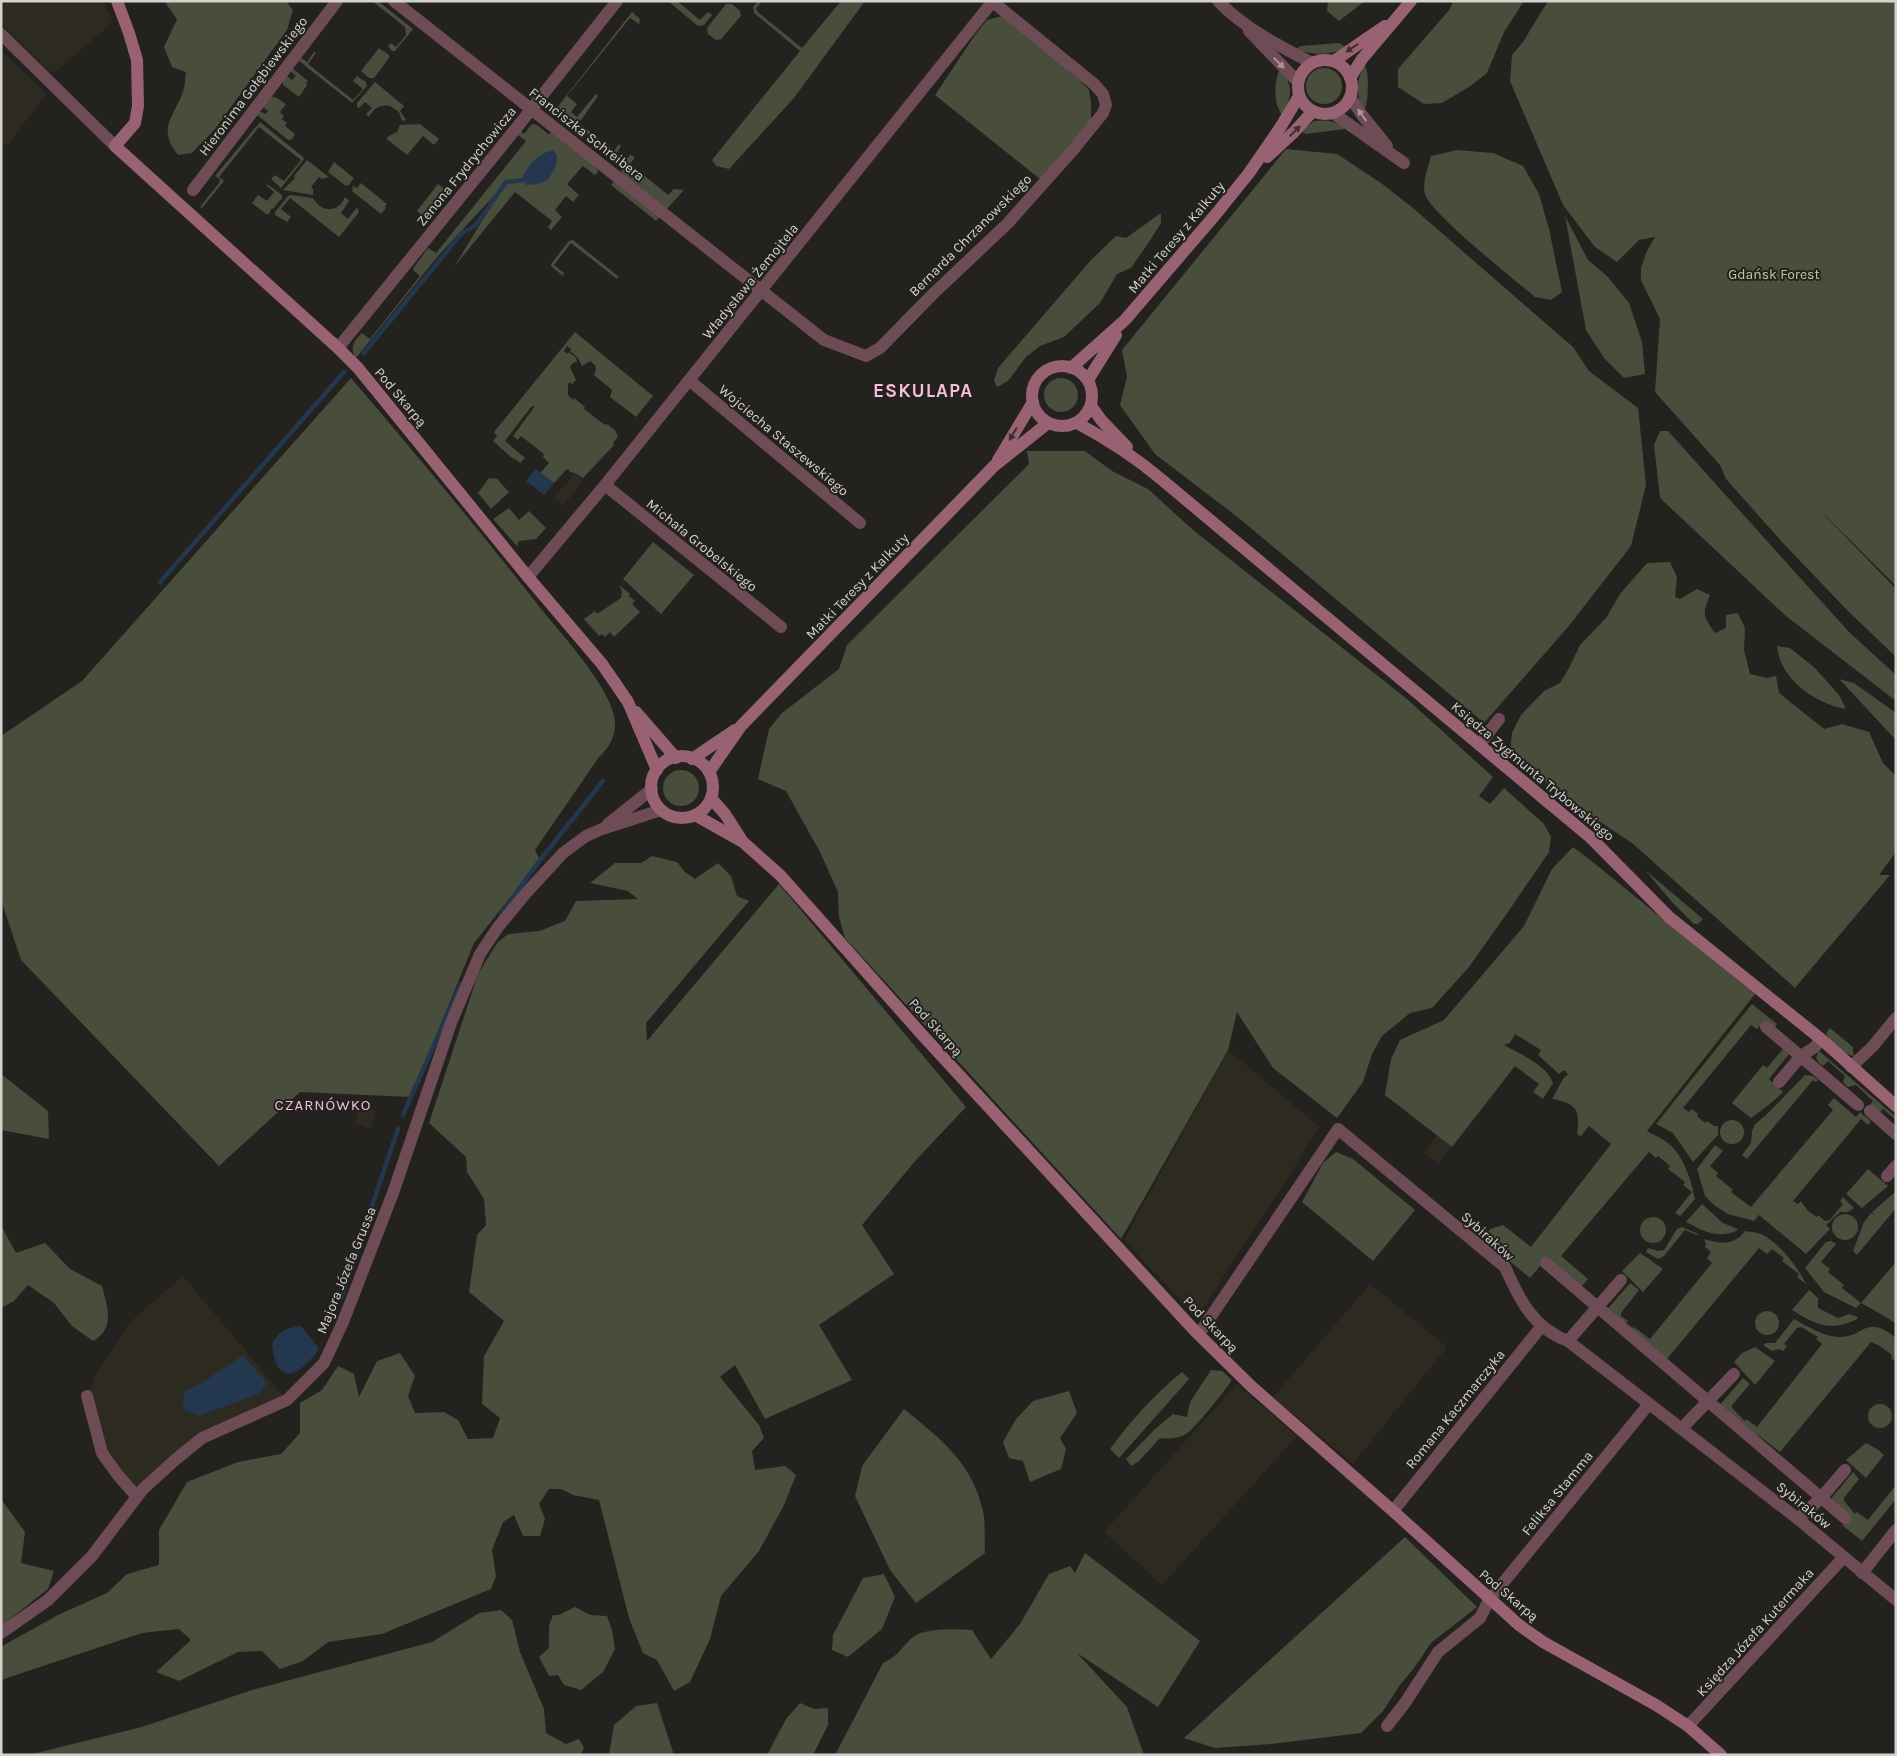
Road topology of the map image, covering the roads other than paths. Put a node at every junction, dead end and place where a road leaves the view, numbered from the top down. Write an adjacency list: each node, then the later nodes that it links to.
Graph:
1 (116, 1): 20 (street)
2 (337, 1): 22 (street, Hieronima Gołębiewskiego)
3 (394, 1): 17 (street, Franciszka Schreibera)
4 (617, 1): 17 (street, Zenona Frydrychowicza)
5 (1218, 1): 9 (street)
6 (1411, 1): 8 (street)
7 (993, 2): 23 (street, Władysława Żemojtela); 23 (street, Bernarda Chrzanowskiego)
8 (1399, 16): 11 (street, one-way to 11); 13 (street)
9 (1237, 18): 12 (street); 14 (street, one-way to 14)
10 (2, 36): 20 (street)
11 (1334, 61): 12 (street); 13 (street)
12 (1312, 63): 14 (street)
13 (1350, 78): 16 (street)
14 (1298, 82): 15 (street)
15 (1299, 96): 18 (street); 21 (street, Matki Teresy z Kalkuty)
16 (1350, 97): 19 (street); 19 (street, one-way to 16)
17 (531, 109): 23 (street, Franciszka Schreibera); 25 (street, Zenona Frydrychowicza)
18 (1313, 111): 19 (street); 21 (street, Matki Teresy z Kalkuty, one-way to 18)
19 (1333, 113)
20 (115, 146): 25 (street, Pod Skarpą)
21 (1249, 172): 24 (street, Matki Teresy z Kalkuty)
22 (193, 190)
23 (762, 291): 27 (street, Władysława Żemojtela)
24 (1125, 320): 26 (street, Matki Teresy z Kalkuty); 28 (street, Matki Teresy z Kalkuty)
25 (338, 348): 37 (street, Pod Skarpą)
26 (1071, 368): 28 (street); 29 (street)
27 (689, 380): 35 (street, Władysława Żemojtela); 36 (street, Wojciecha Staszewskiego)
28 (1088, 380): 30 (street)
29 (1032, 402): 31 (street); 33 (street, Matki Teresy z Kalkuty, one-way to 33)
30 (1091, 406): 32 (street); 34 (street, Księdza Zygmunta Trybowskiego)
31 (1048, 423): 32 (street); 33 (street, Matki Teresy z Kalkuty)
32 (1078, 423): 34 (street, Księdza Zygmunta Trybowskiego)
33 (994, 466): 41 (street, Matki Teresy z Kalkuty)
34 (1145, 466): 42 (street, Księdza Zygmunta Trybowskiego)
35 (604, 485): 37 (street, Władysława Żemojtela); 38 (street, Michała Grobelskiego)
36 (860, 523)
37 (528, 577): 39 (street, Pod Skarpą)
38 (782, 627)
39 (628, 702): 43 (street, Pod Skarpą); 45 (street, Pod Skarpą)
40 (1499, 719): 42 (street)
41 (741, 726): 44 (street, Matki Teresy z Kalkuty); 46 (street, Matki Teresy z Kalkuty)
42 (1479, 745): 55 (street, Księdza Zygmunta Trybowskiego)
43 (676, 758): 44 (street); 45 (street)
44 (692, 759): 46 (street)
45 (657, 770): 47 (street)
46 (709, 772): 48 (street)
47 (652, 789): 49 (street); 51 (street, Majora Józefa Grussa)
48 (711, 798): 50 (street); 52 (street, Pod Skarpą)
49 (662, 810): 50 (street); 51 (street, Majora Józefa Grussa)
50 (695, 815): 52 (street, Pod Skarpą)
51 (602, 829): 77 (street, Majora Józefa Grussa)
52 (743, 842): 69 (street, Pod Skarpą)
53 (1896, 1018): 57 (street)
54 (1766, 1027): 56 (street)
55 (1821, 1039): 56 (street); 57 (street, Księdza Zygmunta Trybowskiego)
56 (1801, 1056): 58 (street); 59 (street)
57 (1851, 1067): 60 (street, Księdza Zygmunta Trybowskiego)
58 (1779, 1082)
59 (1858, 1105)
60 (1896, 1106)
61 (1870, 1112): 62 (street)
62 (1896, 1134)
63 (1896, 1166): 64 (street)
64 (1887, 1176)
65 (1546, 1264): 67 (street)
66 (1621, 1280): 67 (street)
67 (1597, 1307): 70 (street); 73 (street)
68 (1541, 1327): 69 (street, Sybiraków); 70 (street, Sybiraków); 79 (street, Romana Kaczmarczyka)
69 (1199, 1334): 79 (street, Pod Skarpą)
70 (1568, 1341): 74 (street, Sybiraków)
71 (1734, 1374): 73 (street)
72 (87, 1396): 77 (street)
73 (1709, 1402): 75 (street); 78 (street)
74 (1649, 1404): 75 (street, Sybiraków); 85 (street, Feliksa Stamma)
75 (1682, 1428): 81 (street, Sybiraków)
76 (1845, 1470): 78 (street)
77 (137, 1497): 87 (street, Majora Józefa Grussa)
78 (1821, 1498): 80 (street); 81 (street)
79 (1393, 1511): 85 (street, Pod Skarpą)
80 (1844, 1518)
81 (1798, 1519): 83 (street, Sybiraków)
82 (1896, 1530): 84 (street)
83 (1843, 1558): 84 (street, Sybiraków); 89 (street, Księdza Józefa Kutermaka)
84 (1862, 1573): 86 (street, Sybiraków)
85 (1489, 1600): 88 (street, Feliksa Stamma); 89 (street, Pod Skarpą)
86 (1896, 1600)
87 (1, 1633)
88 (1387, 1726)
89 (1688, 1726): 90 (street, Pod Skarpą)
90 (1721, 1755)

